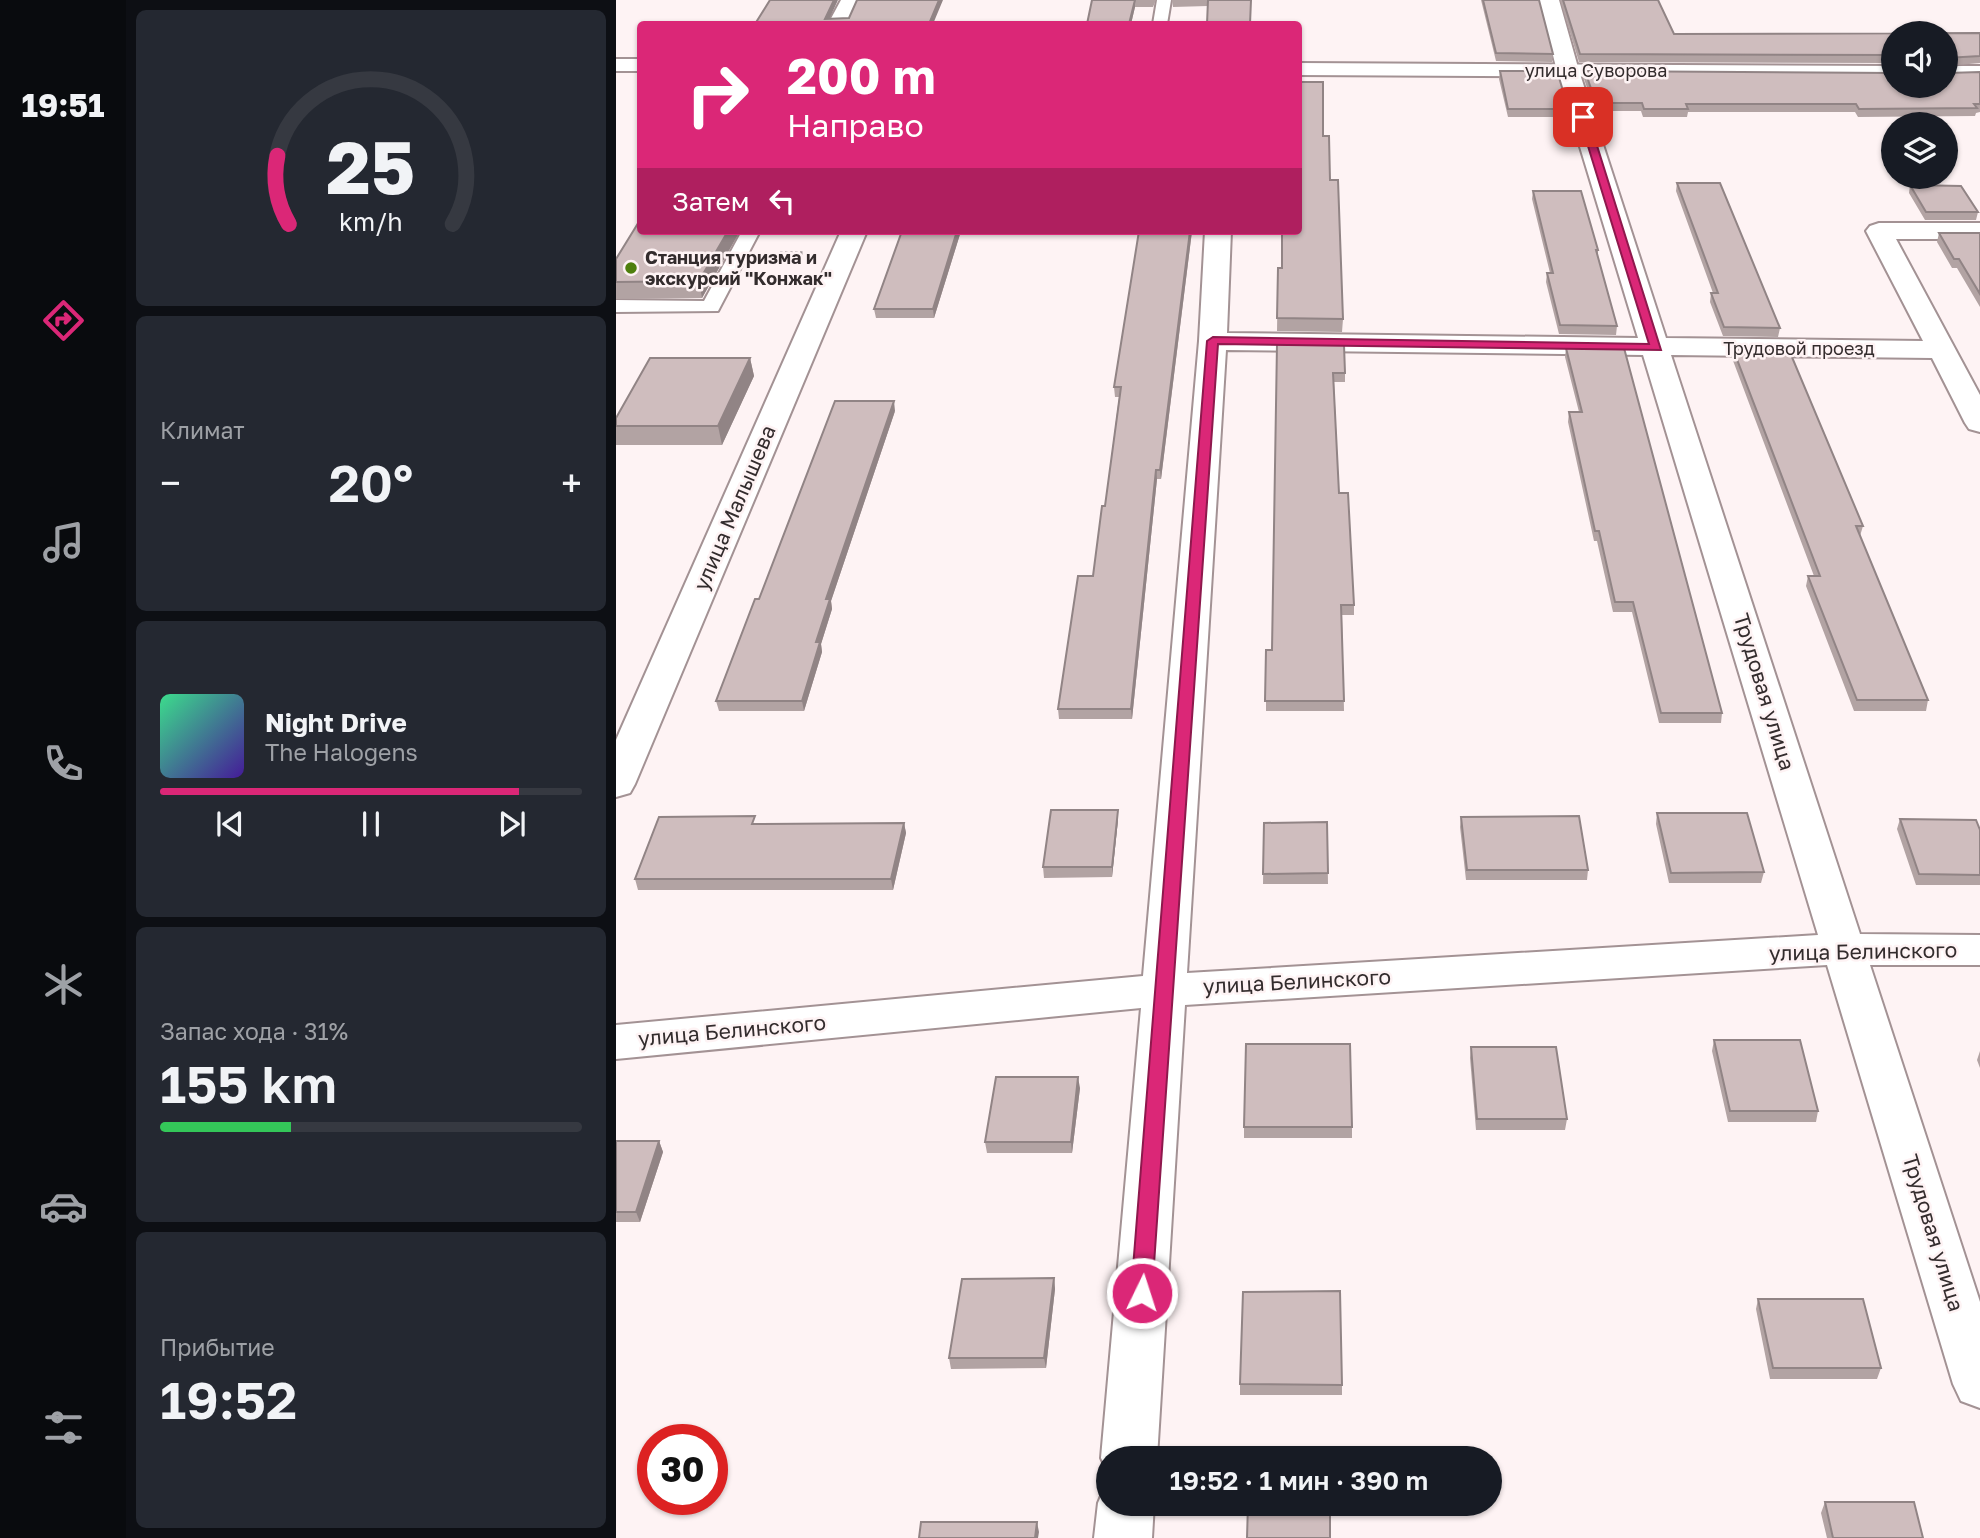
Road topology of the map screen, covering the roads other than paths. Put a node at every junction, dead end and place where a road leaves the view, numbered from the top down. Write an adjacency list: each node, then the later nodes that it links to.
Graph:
1 (851, 0): 4 (street)
2 (1164, 0): 5 (lane)
3 (1549, 0): 9 (street, Трудовая улица)
4 (840, 21)
5 (1160, 21)
6 (616, 65): 7 (street)
7 (637, 65)
8 (1302, 69): 9 (street, улица Суворова)
9 (1568, 71): 10 (street, улица Суворова); 19 (street, Трудовая улица)
10 (1881, 72)
11 (1958, 72): 12 (street)
12 (1980, 72)
13 (1980, 231): 20 (street)
14 (749, 235): 17 (lane)
15 (1218, 235): 18 (street)
16 (849, 242): 22 (street, улица Малышева)
17 (616, 306)
18 (1213, 341): 19 (street, Трудовой проезд); 25 (street)
19 (1656, 348): 20 (street, Трудовой проезд); 23 (street, Трудовая улица)
20 (1942, 350): 21 (street)
21 (1980, 423)
22 (616, 784)
23 (1844, 949): 24 (street, улица Белинского); 25 (street, улица Белинского); 27 (street, Трудовая улица)
24 (1980, 950)
25 (1164, 990): 26 (street, улица Белинского); 28 (street)
26 (616, 1042)
27 (1980, 1384)
28 (1130, 1446)
29 (1125, 1516): 30 (street)
30 (1123, 1538)

